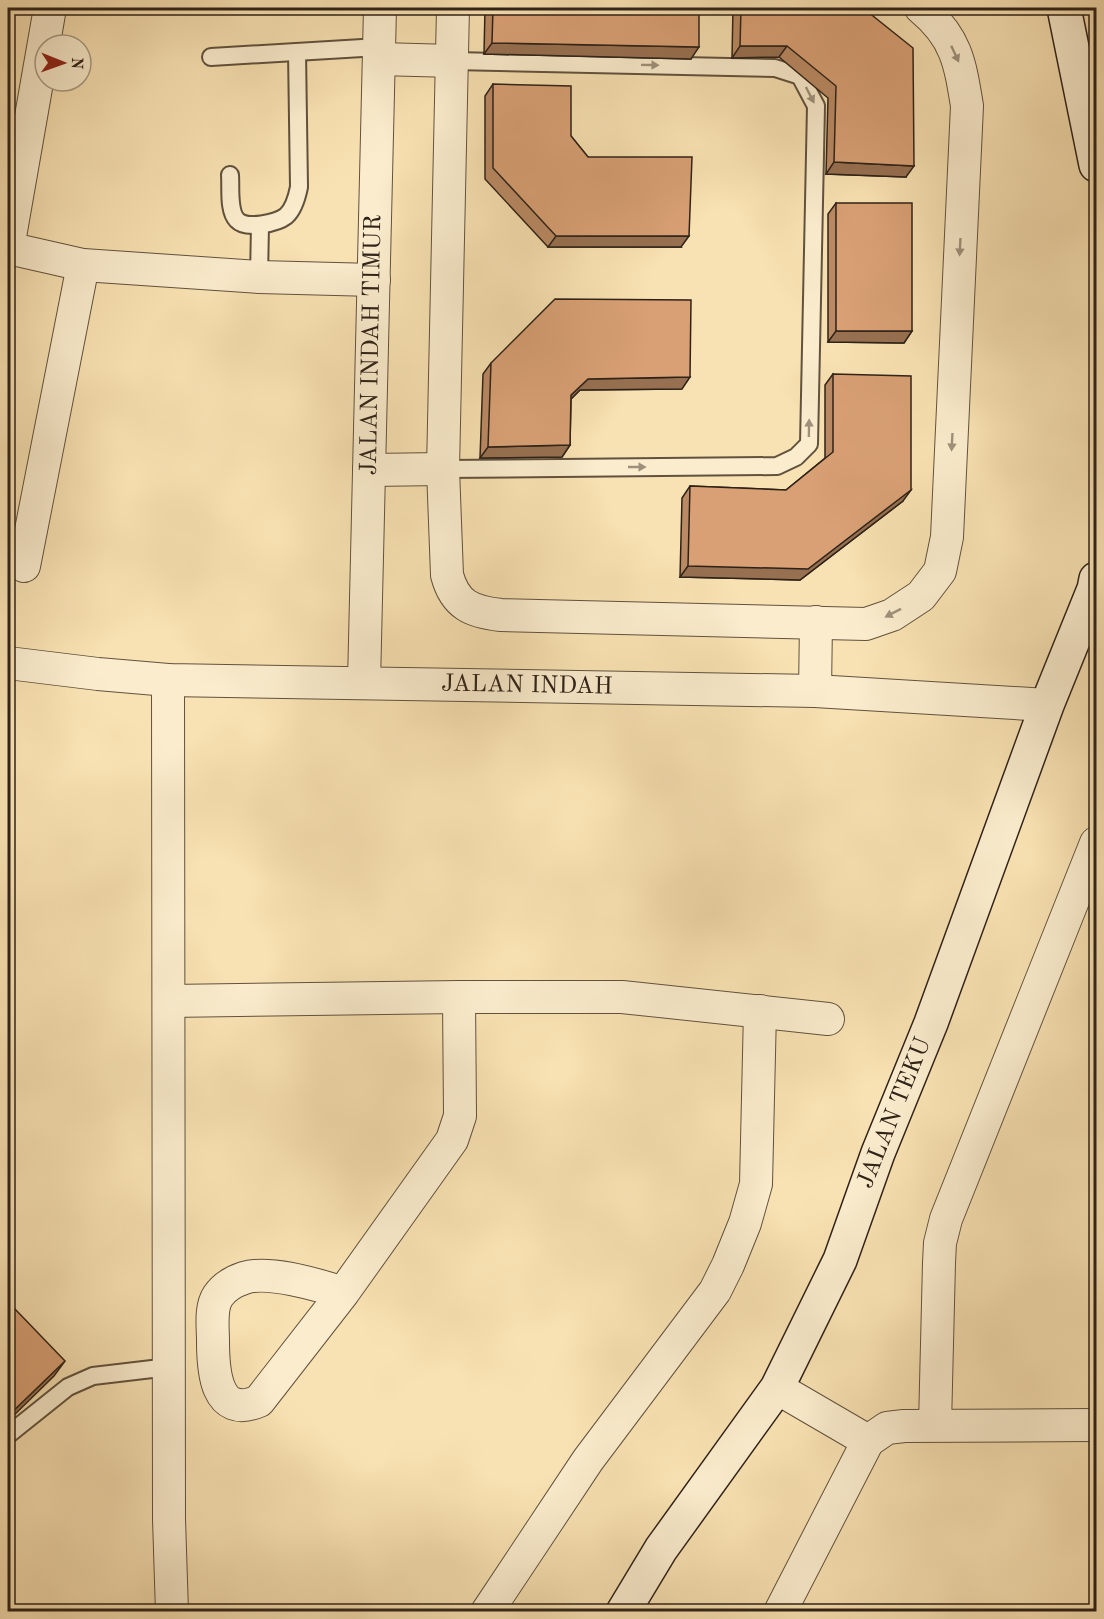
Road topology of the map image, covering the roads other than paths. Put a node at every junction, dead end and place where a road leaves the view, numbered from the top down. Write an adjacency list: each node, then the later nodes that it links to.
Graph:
1 (50, 8): 13 (street)
2 (380, 8): 7 (street, JALAN INDAH TIMUR)
3 (453, 8): 9 (street)
4 (921, 8): 21 (street, one-way to 21)
5 (1064, 8): 10 (main road)
6 (297, 52): 7 (lane); 8 (lane); 12 (lane)
7 (379, 53): 9 (street); 16 (street, JALAN INDAH TIMUR)
8 (211, 57)
9 (453, 61): 17 (street); 17 (lane)
10 (1096, 165)
11 (230, 175): 12 (lane)
12 (260, 225): 15 (lane)
13 (8, 248): 14 (street)
14 (83, 265): 15 (street); 19 (street)
15 (259, 277): 16 (street)
16 (374, 280): 18 (street, JALAN INDAH TIMUR)
17 (443, 469): 18 (street); 21 (street)
18 (369, 470): 24 (street, JALAN INDAH TIMUR)
19 (24, 566)
20 (1096, 579): 26 (main road, JALAN TEKU)
21 (816, 622): 25 (street)
22 (8, 663): 23 (street, JALAN INDAH)
23 (168, 680): 24 (street, JALAN INDAH); 29 (street)
24 (364, 683): 25 (street, JALAN INDAH)
25 (815, 691): 26 (street, JALAN INDAH)
26 (1047, 705): 34 (main road, JALAN TEKU)
27 (1096, 843): 35 (street)
28 (459, 997): 29 (street); 30 (street); 32 (street)
29 (169, 1001): 33 (street)
30 (760, 1011): 31 (street); 40 (street)
31 (828, 1019)
32 (343, 1293): 32 (street)
33 (169, 1367): 37 (lane); 39 (street)
34 (777, 1388): 38 (street); 41 (main road, JALAN TEKU)
35 (935, 1425): 36 (street); 38 (street)
36 (1096, 1425)
37 (8, 1435)
38 (868, 1441): 42 (street)
39 (172, 1611)
40 (487, 1611)
41 (623, 1611)
42 (780, 1611)

